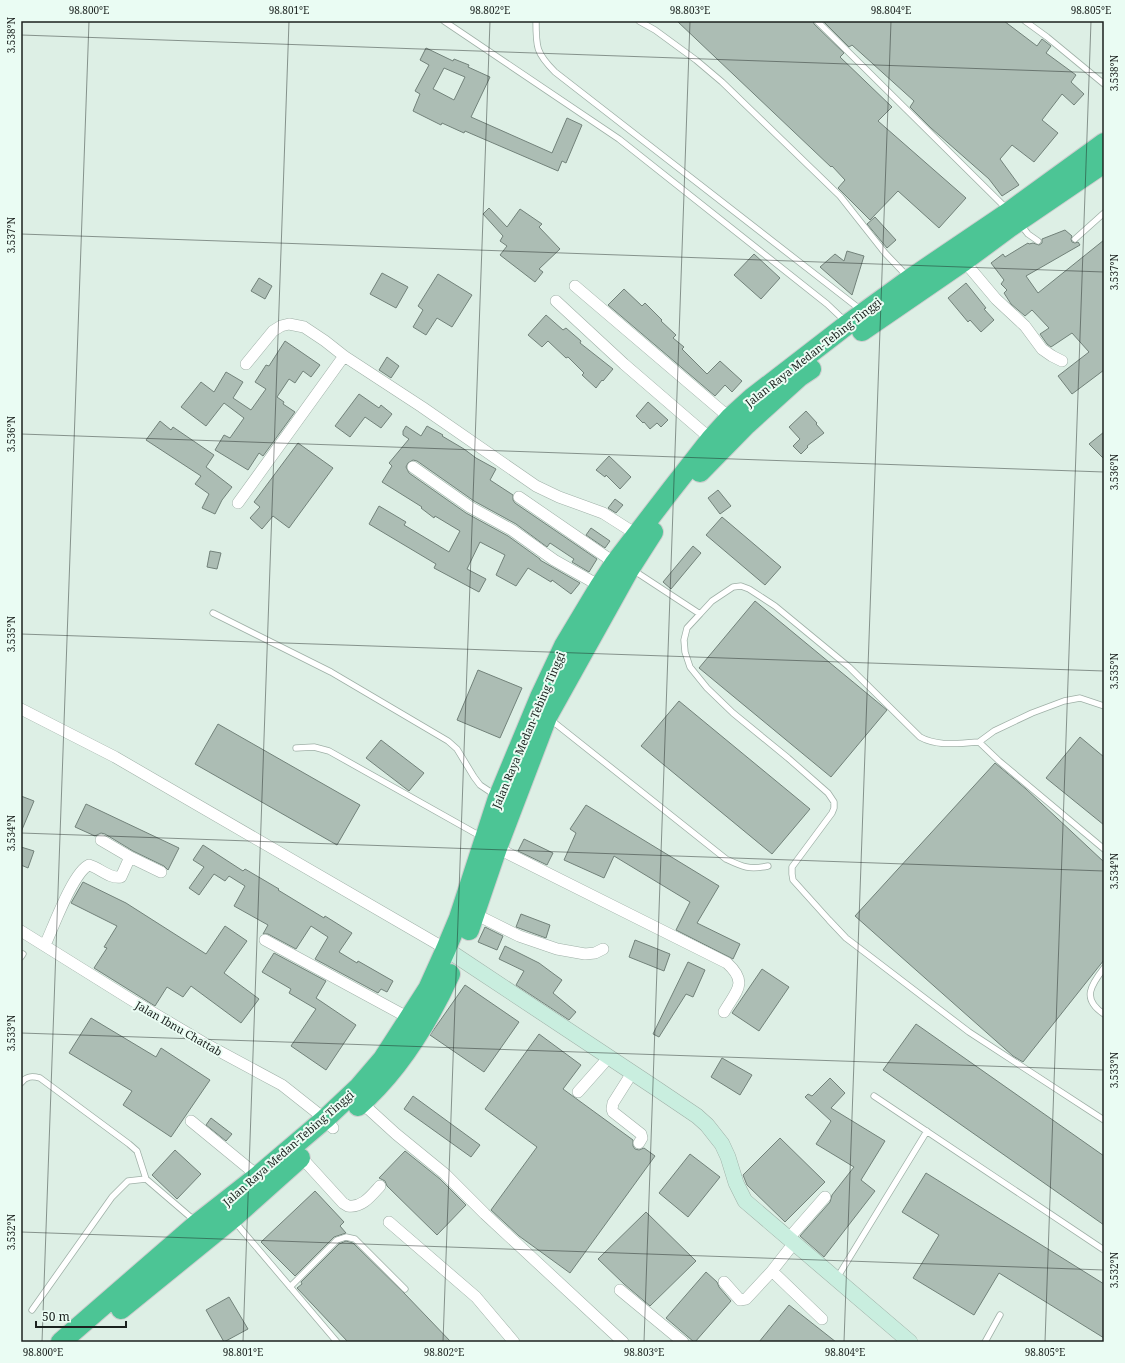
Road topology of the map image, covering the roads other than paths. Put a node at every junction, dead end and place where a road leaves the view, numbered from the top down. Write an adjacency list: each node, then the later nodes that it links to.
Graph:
1 (444, 21): 18 (lane)
2 (536, 21): 17 (lane)
3 (639, 21): 14 (lane)
4 (817, 21): 10 (lane)
5 (1025, 21): 6 (lane)
6 (1104, 84)
7 (1104, 144): 10 (highway, Jalan Raya Medan-Tebing Tinggi)
8 (1104, 163): 10 (highway, Jalan Raya Medan-Tebing Tinggi)
9 (1104, 213): 11 (lane)
10 (1014, 216): 12 (lane); 13 (highway, Jalan Raya Medan-Tebing Tinggi); 14 (highway, Jalan Raya Medan-Tebing Tinggi)
11 (1075, 239)
12 (1038, 241)
13 (964, 261): 20 (street); 28 (highway, Jalan Raya Medan-Tebing Tinggi)
14 (910, 279): 17 (highway, Jalan Raya Medan-Tebing Tinggi)
15 (575, 286): 22 (street)
16 (556, 301): 23 (street)
17 (864, 313): 18 (highway, Jalan Raya Medan-Tebing Tinggi)
18 (848, 324): 22 (highway, Jalan Raya Medan-Tebing Tinggi)
19 (344, 356): 21 (street); 26 (street); 27 (street)
20 (1062, 361)
21 (246, 364)
22 (730, 418): 23 (highway, Jalan Raya Medan-Tebing Tinggi)
23 (711, 439): 27 (highway, Jalan Raya Medan-Tebing Tinggi)
24 (413, 468): 29 (street)
25 (519, 497): 28 (street)
26 (238, 503)
27 (636, 534): 28 (highway, Jalan Raya Medan-Tebing Tinggi)
28 (622, 566): 29 (highway, Jalan Raya Medan-Tebing Tinggi); 31 (lane); 34 (highway, Jalan Raya Medan-Tebing Tinggi)
29 (600, 586): 37 (highway, Jalan Raya Medan-Tebing Tinggi)
30 (213, 613): 37 (lane)
31 (700, 614): 35 (lane); 60 (lane)
32 (1104, 706): 35 (lane)
33 (21, 709): 49 (street)
34 (547, 717): 39 (highway, Jalan Raya Medan-Tebing Tinggi); 42 (lane)
35 (979, 742): 40 (lane)
36 (296, 748): 39 (lane)
37 (498, 798): 39 (highway, Jalan Raya Medan-Tebing Tinggi)
38 (100, 840): 41 (street)
39 (491, 843): 44 (highway, Jalan Raya Medan-Tebing Tinggi); 49 (highway, Jalan Raya Medan-Tebing Tinggi); 51 (street)
40 (1104, 849)
41 (130, 857): 43 (street); 47 (street)
42 (768, 866)
43 (161, 872)
44 (475, 914): 48 (street); 49 (highway, Jalan Raya Medan-Tebing Tinggi)
45 (21, 931): 47 (street, Jalan Ibnu Chattab)
46 (265, 940): 53 (street)
47 (44, 945): 62 (street, Jalan Ibnu Chattab)
48 (603, 949)
49 (452, 953): 53 (highway, Jalan Raya Medan-Tebing Tinggi); 54 (street); 59 (highway, Jalan Raya Medan-Tebing Tinggi)
50 (1104, 968): 52 (lane)
51 (724, 1012)
52 (1104, 1014)
53 (409, 1018): 62 (highway, Jalan Raya Medan-Tebing Tinggi)
54 (609, 1057): 55 (street); 57 (street)
55 (632, 1073): 64 (street); 73 (street)
56 (21, 1083): 67 (lane)
57 (578, 1092)
58 (874, 1096): 63 (lane)
59 (362, 1103): 62 (highway, Jalan Raya Medan-Tebing Tinggi); 88 (street)
60 (1104, 1120)
61 (191, 1121): 66 (street)
62 (329, 1123): 65 (highway, Jalan Raya Medan-Tebing Tinggi); 66 (highway, Jalan Raya Medan-Tebing Tinggi)
63 (927, 1131): 74 (lane); 76 (lane)
64 (639, 1143)
65 (301, 1157): 68 (street); 70 (highway, Jalan Raya Medan-Tebing Tinggi)
66 (258, 1176): 72 (highway, Jalan Raya Medan-Tebing Tinggi)
67 (146, 1179): 72 (lane); 81 (lane)
68 (380, 1186)
69 (825, 1197): 73 (street)
70 (233, 1218): 78 (lane); 85 (highway, Jalan Raya Medan-Tebing Tinggi)
71 (389, 1222): 87 (street)
72 (198, 1223): 84 (highway, Jalan Raya Medan-Tebing Tinggi)
73 (792, 1241): 75 (street); 76 (street)
74 (1104, 1250)
75 (772, 1271): 77 (street); 83 (street)
76 (836, 1279): 90 (street)
77 (724, 1282)
78 (290, 1287): 79 (lane); 86 (lane)
79 (405, 1289)
80 (620, 1290): 89 (street)
81 (32, 1310)
82 (1000, 1315): 91 (lane)
83 (822, 1319)
84 (61, 1342)
85 (81, 1342)
86 (337, 1342)
87 (514, 1342)
88 (622, 1342)
89 (683, 1342)
90 (910, 1342)
91 (985, 1342)

